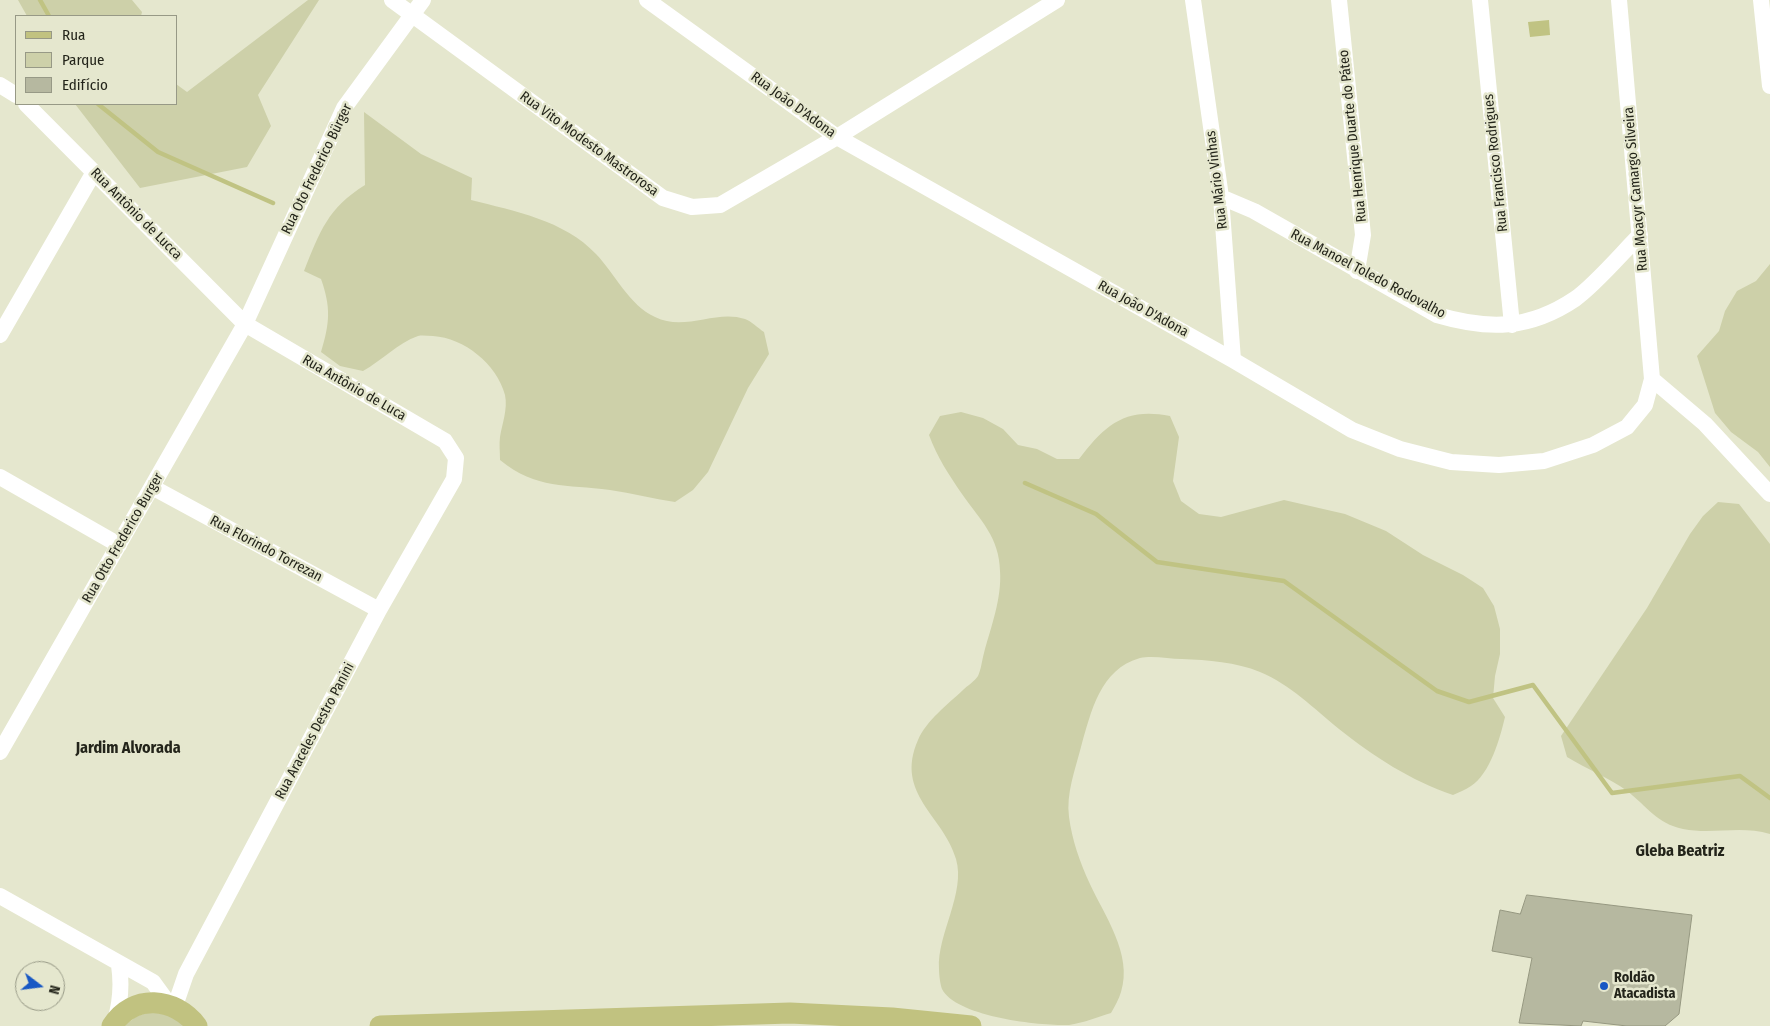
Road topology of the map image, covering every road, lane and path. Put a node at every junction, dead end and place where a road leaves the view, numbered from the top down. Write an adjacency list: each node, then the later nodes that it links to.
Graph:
1 (392, 0): 10 (street, Rua Vito Modesto Mastrorosa)
2 (423, 0): 10 (street, Rua Oto Frederico Bürger)
3 (647, 0): 15 (street, Rua João D'Adona)
4 (1057, 0): 15 (street, Rua Vito Modesto Mastrorosa)
5 (1193, 0): 17 (street, Rua Mário Vinhas)
6 (1339, 0): 19 (street, Rua Henrique Duarte do Páteo)
7 (1480, 0): 21 (street, Rua Francisco Rodrigues)
8 (1619, 0): 18 (street, Rua Moacyr Camargo Silveira)
9 (1762, 0): 12 (street)
10 (412, 14): 15 (street, Rua Vito Modesto Mastrorosa); 20 (street, Rua Oto Frederico Bürger)
11 (0, 85): 13 (street)
12 (1770, 86)
13 (15, 94)
14 (27, 105): 16 (street, Rua Antônio de Lucca)
15 (837, 137): 23 (street, Rua João D'Adona)
16 (94, 172): 20 (street, Rua Antônio de Lucca); 22 (street)
17 (1221, 197): 19 (street, Rua Manoel Toledo Rodovalho); 23 (street, Rua Mário Vinhas)
18 (1640, 235): 21 (street, Rua Manoel Toledo Rodovalho); 24 (street, Rua Moacyr Camargo Silveira)
19 (1357, 271): 21 (street, Rua Manoel Toledo Rodovalho)
20 (245, 324): 25 (street, Rua Antônio de Luca); 27 (street, Rua Otto Frederico Burger)
21 (1512, 325)
22 (0, 335)
23 (1234, 360): 24 (street, Rua João D'Adona)
24 (1652, 379): 28 (street)
25 (456, 458): 30 (street, Rua Araceles Destro Panini)
26 (0, 477): 29 (street)
27 (152, 487): 29 (street, Rua Otto Frederico Burger); 30 (street, Rua Florindo Torrezan)
28 (1770, 494)
29 (118, 545): 31 (street, Rua Otto Frederico Burger)
30 (380, 610): 34 (street, Rua Araceles Destro Panini)
31 (0, 752)
32 (0, 896): 33 (street)
33 (119, 965): 34 (street); 35 (street)
34 (172, 1005): 35 (main road); 36 (main road)
35 (114, 1023)
36 (202, 1025)
37 (380, 1026): 38 (main road)
38 (971, 1026)

